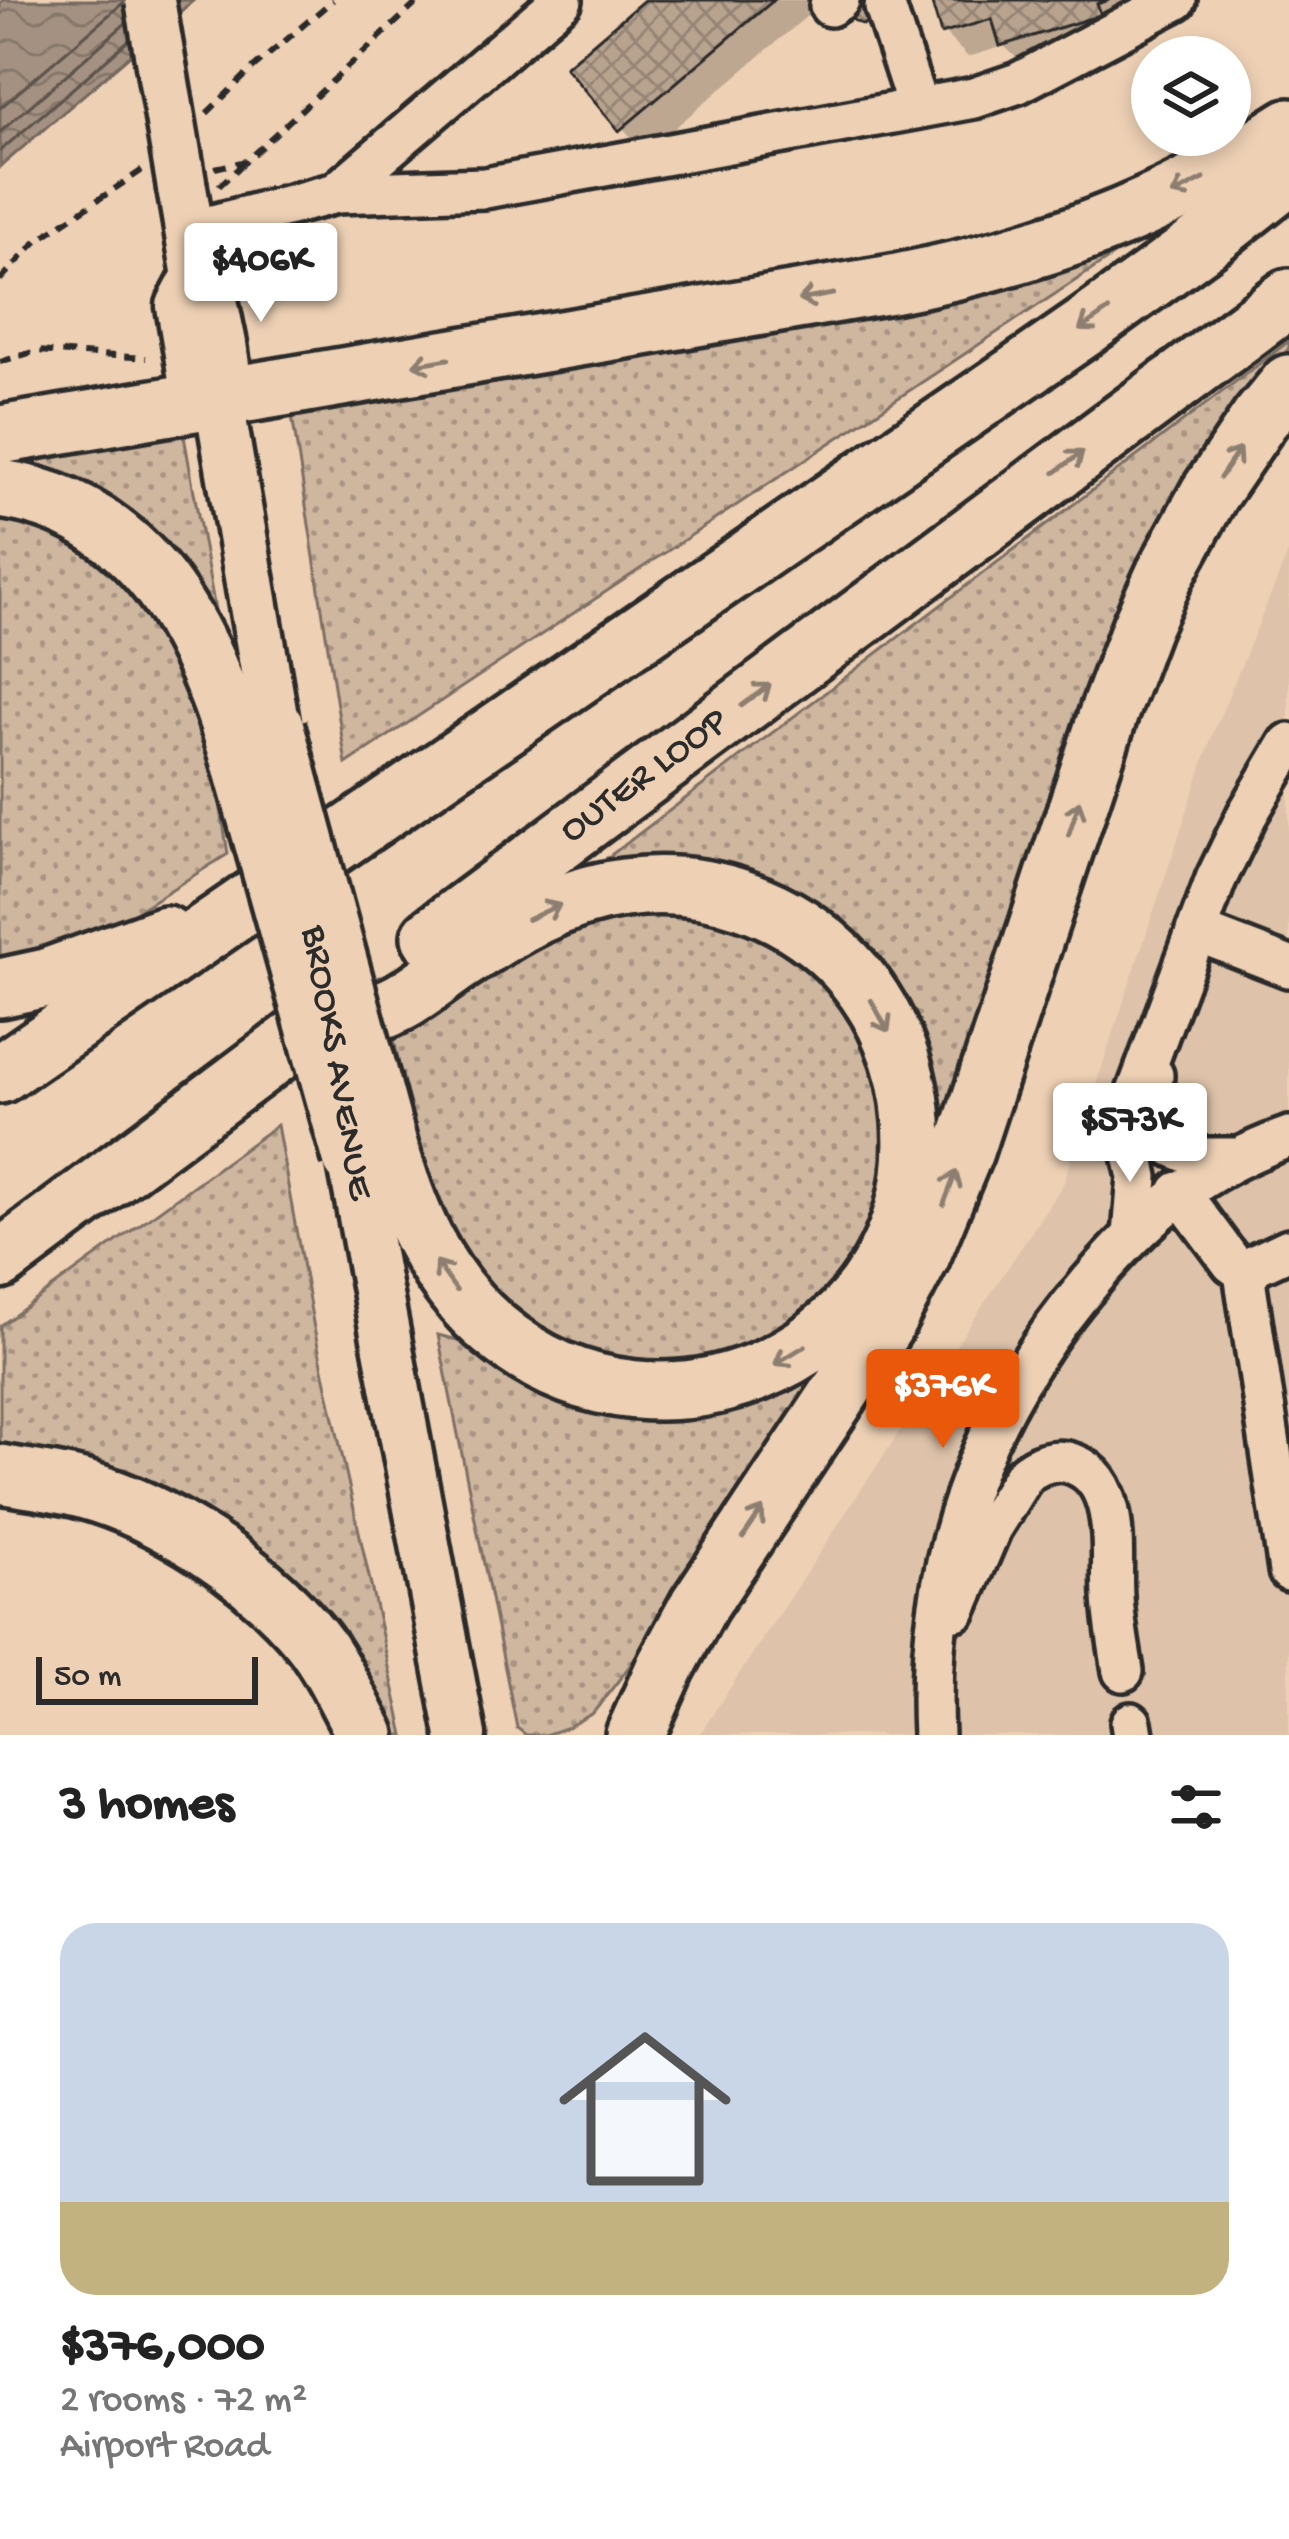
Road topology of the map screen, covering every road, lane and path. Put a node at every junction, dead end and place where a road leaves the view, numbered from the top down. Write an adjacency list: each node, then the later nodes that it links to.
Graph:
1 (150, 0): 11 (main road, bridge)
2 (419, 0): 8 (path)
3 (562, 0): 10 (street)
4 (1176, 0): 6 (street)
5 (885, 7): 6 (street)
6 (918, 108): 10 (street)
7 (1289, 128): 16 (highway, one-way to 16)
8 (246, 160): 11 (path); 11 (path)
9 (1289, 176): 21 (highway, one-way to 21)
10 (336, 193): 11 (street)
11 (200, 210): 16 (main road)
12 (1289, 298): 25 (highway, OUTER LOOP, one-way to 12)
13 (146, 358): 14 (path)
14 (0, 362)
15 (1289, 384): 38 (highway, one-way to 15)
16 (218, 394): 17 (highway); 19 (main road)
17 (0, 436)
18 (0, 489): 19 (highway)
19 (257, 741): 29 (highway, bridge)
20 (1289, 743): 22 (street)
21 (243, 907): 24 (highway); 27 (highway)
22 (1196, 932): 23 (street); 26 (street)
23 (1289, 967)
24 (0, 988)
25 (292, 1041): 29 (highway, one-way to 29); 34 (highway, OUTER LOOP)
26 (1155, 1046): 30 (street); 32 (street)
27 (0, 1074)
28 (1289, 1137): 30 (street)
29 (368, 1146): 42 (main road, BROOKS AVENUE)
30 (1238, 1158): 31 (street)
31 (1179, 1192): 32 (street); 35 (street)
32 (1132, 1235): 40 (street)
33 (1289, 1249): 35 (street)
34 (0, 1260)
35 (1247, 1274): 37 (street)
36 (0, 1474): 41 (highway)
37 (1289, 1571)
38 (698, 1605): 43 (highway); 44 (highway)
39 (1123, 1671): 40 (street)
40 (932, 1728)
41 (366, 1735)
42 (461, 1735)
43 (593, 1735)
44 (635, 1735)

